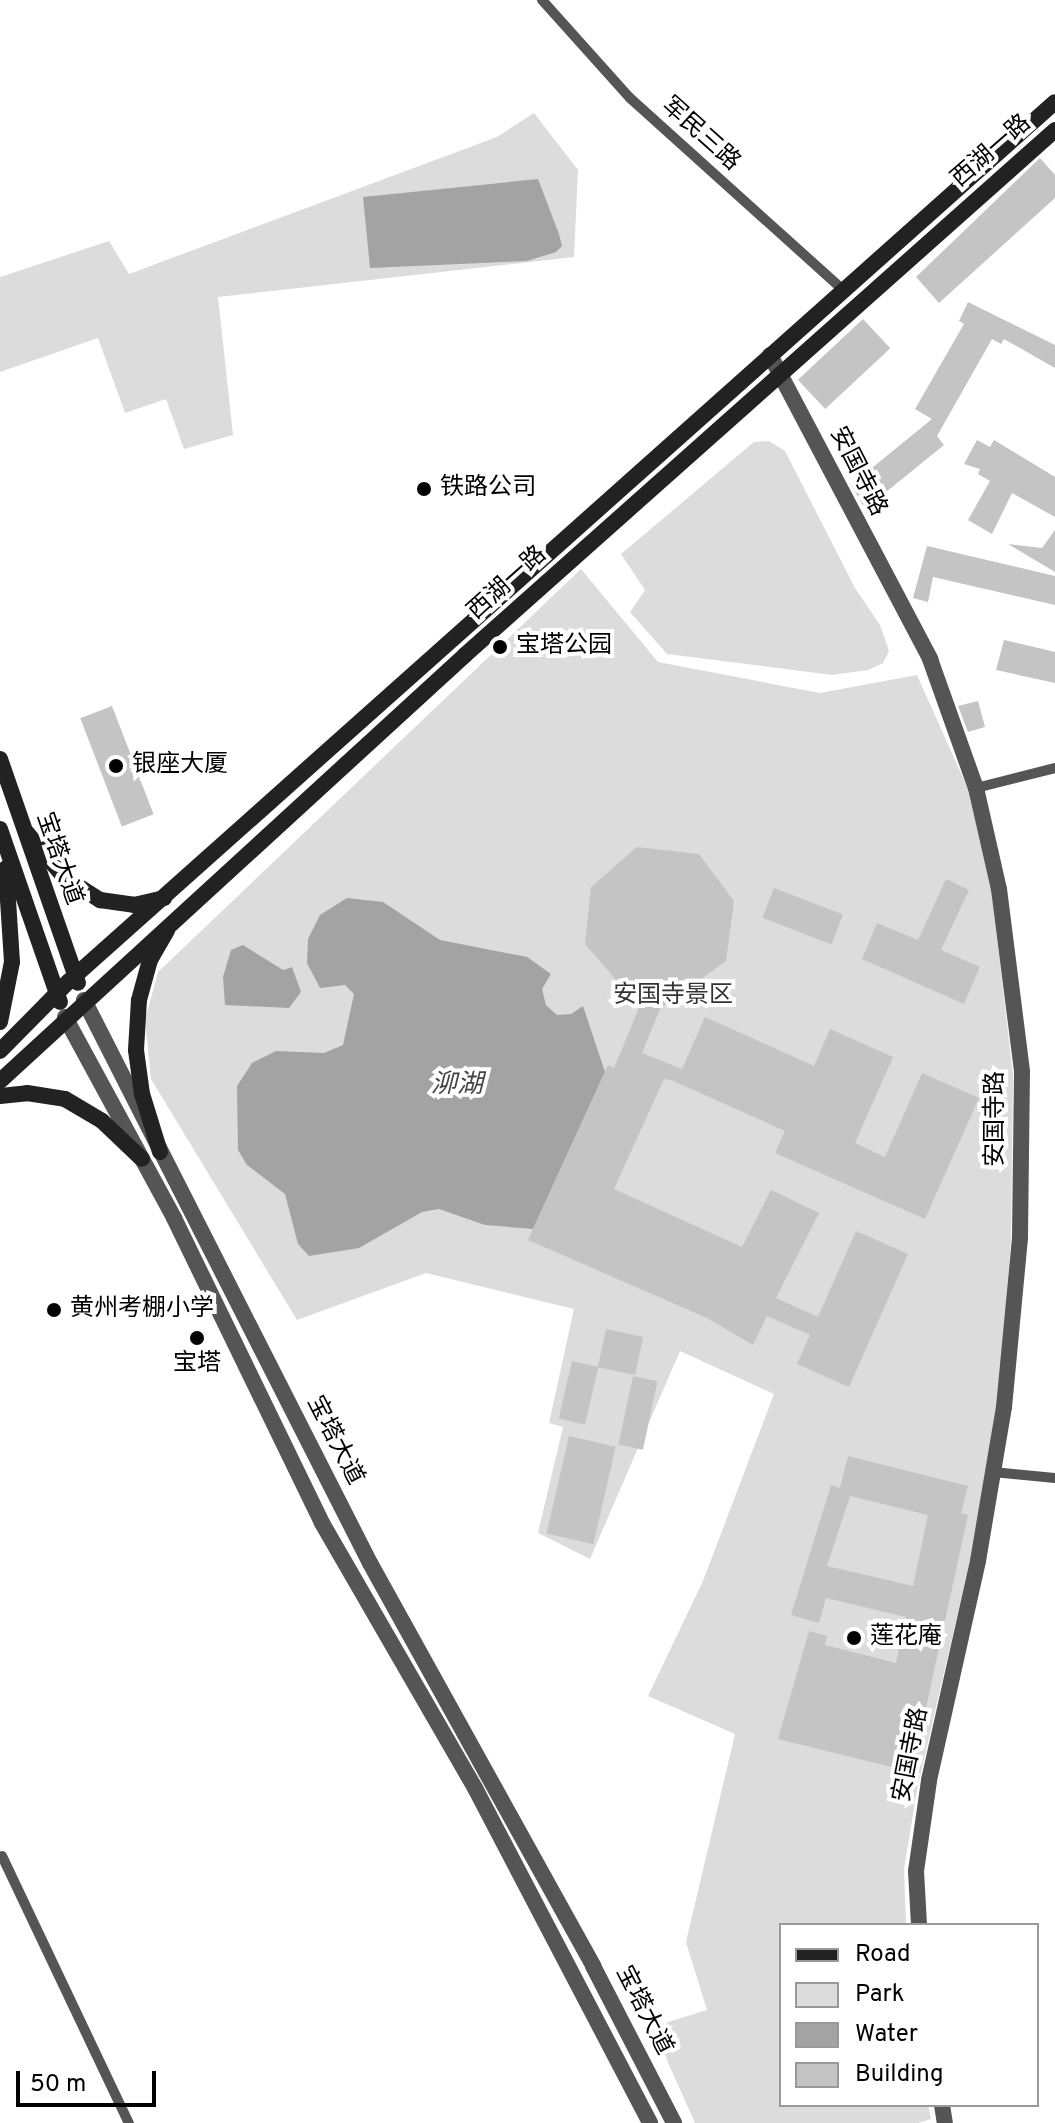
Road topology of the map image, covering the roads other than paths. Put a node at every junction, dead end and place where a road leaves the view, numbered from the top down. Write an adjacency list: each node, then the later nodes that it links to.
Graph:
1 (542, 0): 4 (lane, 军民三路)
2 (1055, 102): 4 (main road, 西湖一路)
3 (1055, 130): 6 (main road, 西湖一路)
4 (842, 289): 5 (main road, 西湖一路)
5 (770, 355): 6 (street, 安国寺路); 12 (main road, 西湖一路)
6 (780, 373): 9 (street, 安国寺路); 13 (main road, 西湖一路)
7 (0, 759): 10 (main road, 宝塔大道)
8 (1055, 768): 9 (lane)
9 (976, 788): 24 (street, 安国寺路)
10 (21, 826): 12 (main road); 14 (main road, 宝塔大道)
11 (0, 830): 15 (main road, 宝塔大道); 18 (main road)
12 (165, 898): 14 (main road, 西湖一路)
13 (176, 917): 16 (main road, 西湖一路); 22 (main road)
14 (75, 976): 15 (main road, 西湖一路); 16 (main road, 宝塔大道)
15 (57, 993): 17 (main road, 宝塔大道); 19 (main road, 西湖一路)
16 (84, 1000): 17 (main road, 西湖一路); 22 (street, 宝塔大道)
17 (65, 1017): 20 (main road, 西湖一路); 23 (street, 宝塔大道)
18 (0, 1022)
19 (0, 1051)
20 (0, 1081)
21 (0, 1096): 23 (main road)
22 (160, 1152): 30 (street, 宝塔大道)
23 (142, 1159): 29 (street, 宝塔大道)
24 (993, 1472): 25 (lane); 27 (street, 安国寺路)
25 (1055, 1478)
26 (2, 1856): 28 (lane)
27 (919, 1923)
28 (129, 2123)
29 (650, 2123)
30 (674, 2123)

